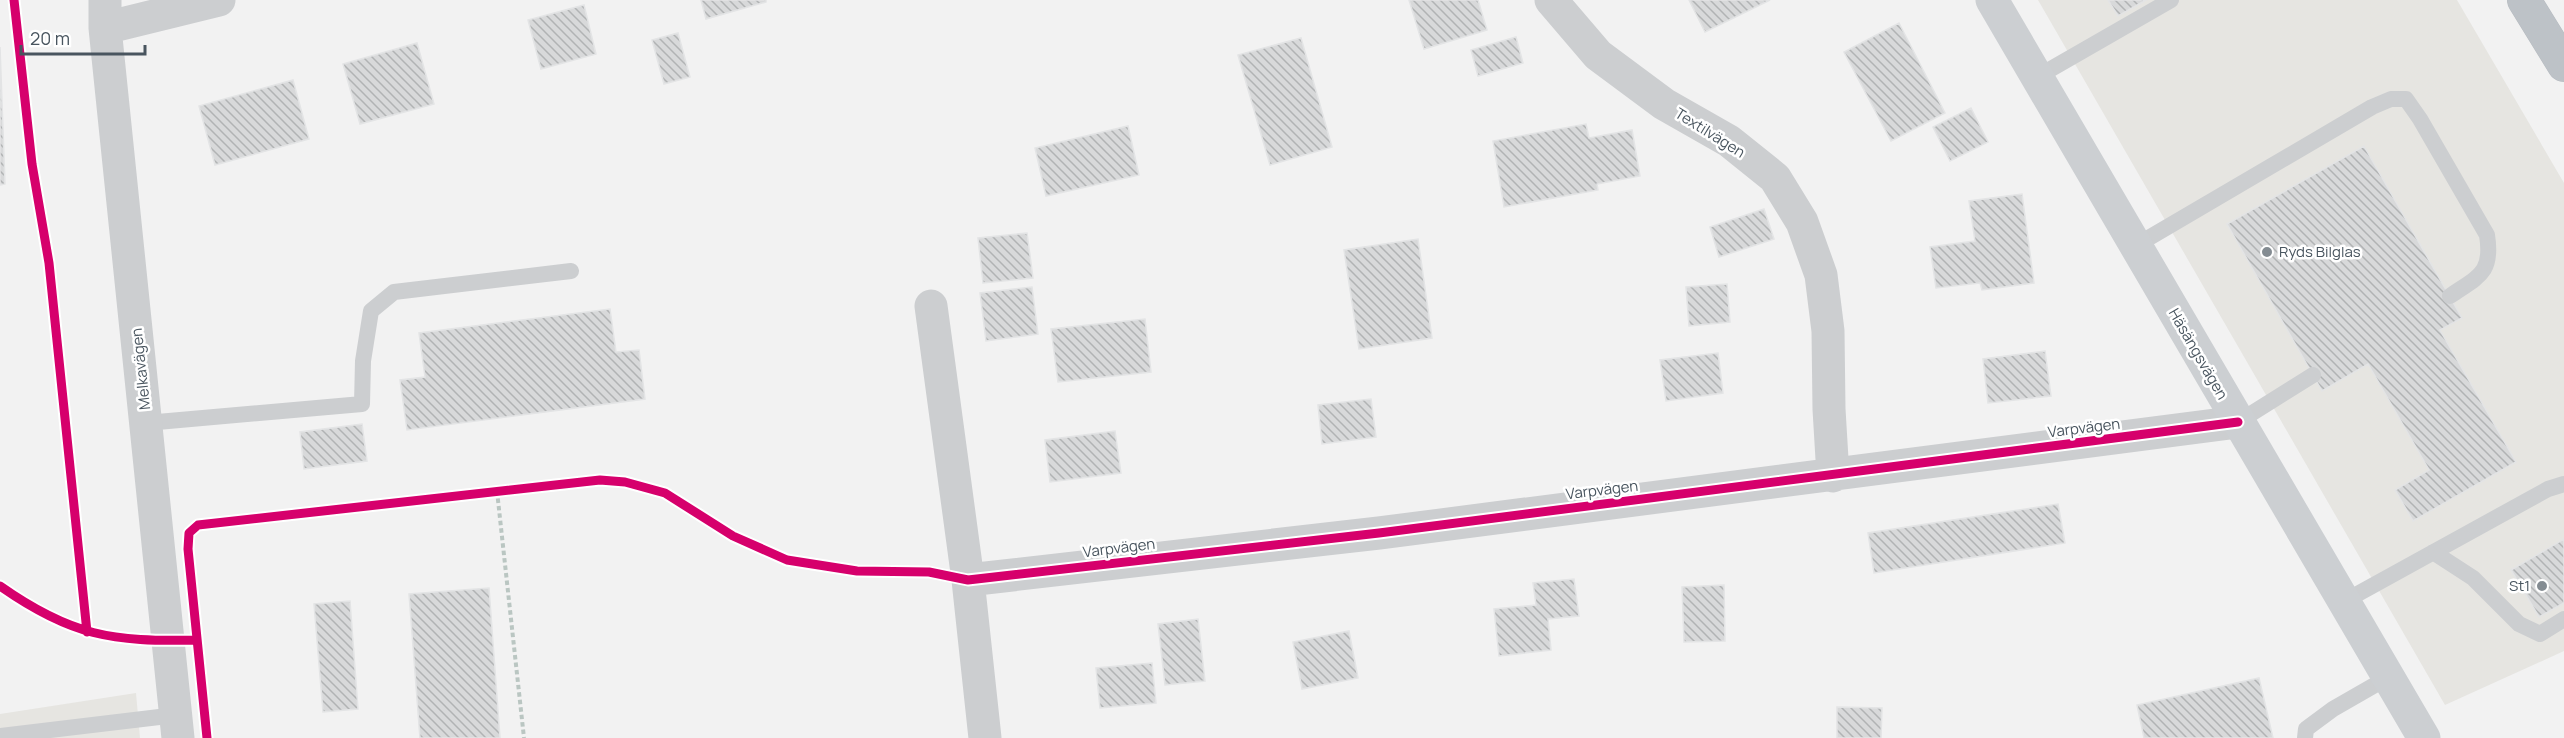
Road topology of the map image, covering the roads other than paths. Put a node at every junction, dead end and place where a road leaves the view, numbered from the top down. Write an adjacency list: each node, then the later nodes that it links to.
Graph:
1 (219, 0): 6 (street)
2 (1551, 0): 16 (street, Textilvägen)
3 (1992, 0): 8 (street, Häsängsvägen)
4 (2171, 0): 8 (lane)
5 (2524, 0): 7 (highway)
6 (105, 14): 15 (street, Melkavägen)
7 (2564, 65)
8 (2037, 77): 9 (street, Häsängsvägen)
9 (2135, 246): 11 (lane); 14 (street, Häsängsvägen)
10 (571, 271): 15 (lane)
11 (2450, 296)
12 (931, 306): 19 (street)
13 (2313, 375): 14 (lane)
14 (2238, 422): 16 (street, Varpvägen); 20 (street, Häsängsvägen)
15 (146, 423): 23 (street, Melkavägen)
16 (1833, 476): 19 (street, Varpvägen)
17 (2564, 484): 18 (lane)
18 (2433, 552): 20 (lane); 21 (lane)
19 (968, 580): 25 (street)
20 (2343, 602): 22 (street, Häsängsvägen)
21 (2564, 619)
22 (2387, 678): 26 (lane); 27 (street, Häsängsvägen)
23 (177, 726): 24 (lane)
24 (0, 736)
25 (985, 738)
26 (2305, 738)
27 (2424, 738)

